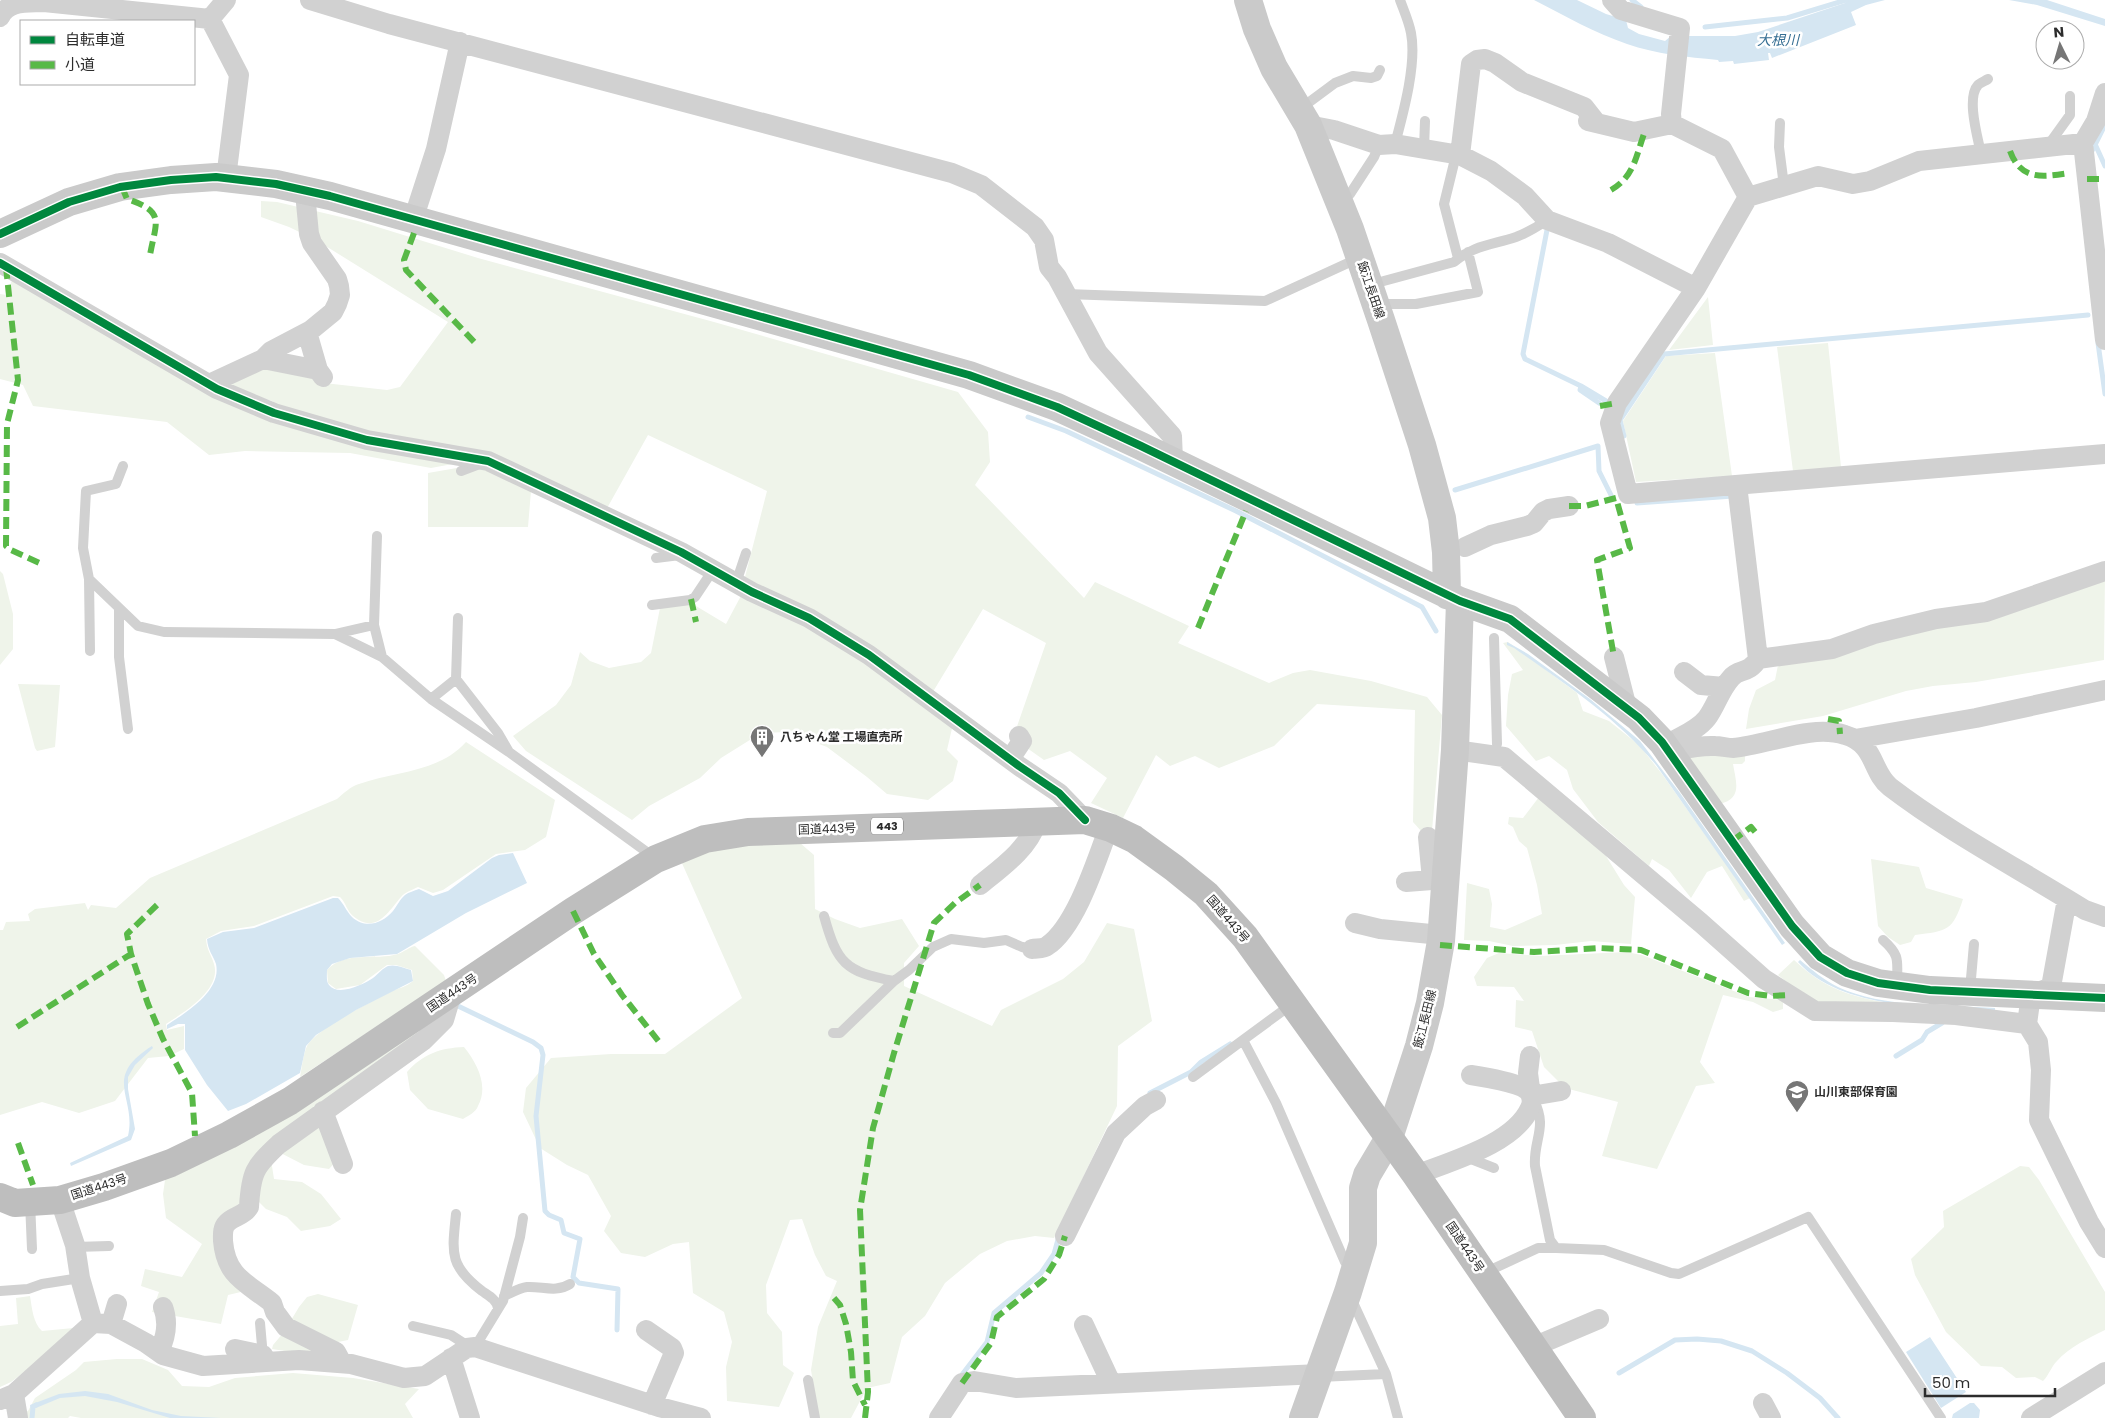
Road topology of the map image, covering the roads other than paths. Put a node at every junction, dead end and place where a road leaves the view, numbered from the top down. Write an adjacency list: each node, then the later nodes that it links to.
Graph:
1 (226, 0): 7 (street)
2 (310, 0): 8 (street)
3 (1248, 0): 13 (street, 飯江長田線)
4 (1400, 0): 18 (lane)
5 (1612, 0): 16 (street)
6 (0, 18): 7 (street)
7 (210, 19): 23 (street)
8 (460, 42): 28 (street); 37 (street)
9 (1380, 70): 13 (lane)
10 (1988, 79): 21 (lane)
11 (2105, 93): 17 (street)
12 (2070, 96): 19 (lane)
13 (1301, 114): 18 (street); 32 (street, 飯江長田線)
14 (1425, 121): 20 (lane)
15 (1780, 123): 24 (lane)
16 (1672, 124): 22 (street); 26 (street)
17 (2083, 143): 19 (street); 40 (street)
18 (1387, 144): 20 (street); 25 (lane)
19 (2047, 147): 21 (street)
20 (1424, 149): 22 (street)
21 (1981, 154): 24 (street)
22 (1458, 155): 29 (street); 33 (lane)
23 (226, 178): 28 (street); 30 (street)
24 (1784, 186): 26 (street)
25 (1350, 194)
26 (1748, 198): 36 (street)
27 (306, 203): 39 (street)
28 (413, 220): 45 (street)
29 (1547, 220): 31 (lane); 36 (street)
30 (0, 234)
31 (1468, 252): 33 (lane); 38 (lane)
32 (1360, 257): 35 (street, 飯江長田線); 37 (lane)
33 (1458, 258): 35 (lane)
34 (0, 263): 42 (street)
35 (1369, 285): 59 (street, 飯江長田線)
36 (1696, 288): 48 (street)
37 (1066, 294): 45 (street)
38 (1389, 304)
39 (307, 332): 41 (street); 41 (street)
40 (2105, 340)
41 (263, 359): 42 (street)
42 (209, 384): 44 (street)
43 (2105, 454): 48 (street)
44 (488, 461): 47 (lane); 53 (street)
45 (1173, 461): 59 (street)
46 (123, 466): 57 (lane)
47 (462, 471)
48 (1737, 485): 69 (street)
49 (1569, 506): 51 (street)
50 (377, 536): 63 (lane)
51 (1465, 547)
52 (746, 553): 58 (lane)
53 (685, 554): 54 (lane); 55 (street)
54 (656, 558)
55 (713, 570): 58 (street); 60 (lane)
56 (2105, 571): 69 (street)
57 (89, 579): 61 (lane); 66 (lane)
58 (736, 583): 83 (street)
59 (1453, 598): 75 (street); 81 (street, 飯江長田線)
60 (652, 605)
61 (119, 608): 64 (lane); 76 (lane)
62 (458, 618): 71 (lane)
63 (374, 625): 64 (lane); 67 (lane)
64 (335, 634): 67 (lane)
65 (1494, 638): 79 (lane)
66 (90, 651)
67 (382, 657): 74 (lane)
68 (1614, 657): 75 (street)
69 (1758, 659): 72 (street)
70 (1684, 672): 72 (street)
71 (456, 679): 74 (lane); 82 (lane)
72 (1724, 687): 80 (street)
73 (2105, 690): 78 (street)
74 (431, 699): 82 (lane)
75 (1627, 708): 80 (street)
76 (128, 729)
77 (1019, 736): 83 (street)
78 (1855, 739): 80 (street); 91 (street)
79 (1497, 744)
80 (1667, 749): 100 (street)
81 (1455, 750): 88 (street, 飯江長田線); 106 (street)
82 (509, 752): 87 (lane)
83 (1010, 759): 85 (street)
84 (1037, 822): 85 (highway, 国道443号 / 443); 87 (highway, 国道443号 / 443); 90 (street)
85 (1097, 824): 98 (street); 105 (highway, 国道443号 / 443)
86 (1428, 837): 88 (street)
87 (656, 859): 102 (highway, 国道443号 / 443)
88 (1439, 879): 89 (street); 95 (street, 飯江長田線)
89 (1406, 882)
90 (980, 885)
91 (2067, 899): 93 (street); 103 (street)
92 (824, 916): 99 (lane)
93 (2105, 917)
94 (1355, 923): 95 (street)
95 (1441, 935): 116 (street, 飯江長田線)
96 (1883, 940): 100 (lane)
97 (1974, 944): 101 (lane)
98 (1032, 949): 99 (lane)
99 (894, 981): 107 (lane)
100 (1897, 986): 101 (street)
101 (1970, 992): 103 (street)
102 (452, 993): 115 (street); 122 (highway, 国道443号 / 443)
103 (2031, 995): 104 (street); 106 (street)
104 (2105, 998)
105 (1293, 1004): 108 (lane); 116 (highway, 国道443号 / 443)
106 (2026, 1024): 131 (street)
107 (833, 1033)
108 (1243, 1040): 111 (lane); 134 (lane)
109 (1530, 1056): 113 (street)
110 (1471, 1075): 113 (street)
111 (1192, 1077)
112 (1561, 1091): 113 (street)
113 (1531, 1096): 117 (street); 130 (lane)
114 (1156, 1100): 126 (street)
115 (323, 1111): 118 (street); 154 (street)
116 (1389, 1138): 120 (highway, 国道443号 / 443); 134 (street, 飯江長田線)
117 (1463, 1156): 119 (lane); 120 (street)
118 (343, 1164)
119 (1494, 1168)
120 (1416, 1175): 132 (highway, 国道443号 / 443)
121 (0, 1197): 123 (highway, 国道443号 / 443)
122 (60, 1200): 123 (highway, 国道443号 / 443); 128 (street)
123 (30, 1202): 129 (lane)
124 (456, 1214): 141 (lane)
125 (523, 1218): 138 (lane)
126 (1065, 1236)
127 (109, 1246): 128 (lane)
128 (75, 1247): 133 (street)
129 (32, 1248)
130 (1556, 1248): 132 (lane); 170 (lane)
131 (2105, 1248)
132 (1483, 1273): 149 (highway, 国道443号 / 443)
133 (80, 1278): 137 (lane); 144 (street)
134 (1352, 1281): 156 (lane); 157 (street, 飯江長田線)
135 (518, 1282): 138 (lane)
136 (570, 1284): 138 (lane)
137 (0, 1291)
138 (508, 1294): 141 (lane)
139 (117, 1304): 144 (street)
140 (163, 1307): 151 (street)
141 (498, 1308): 148 (lane)
142 (1598, 1319): 149 (street)
143 (260, 1323): 153 (lane)
144 (102, 1324): 151 (street); 160 (street)
145 (1084, 1325): 159 (street)
146 (413, 1326): 148 (lane)
147 (646, 1330): 161 (street)
148 (473, 1347): 152 (street); 161 (street)
149 (1534, 1347): 169 (highway, 国道443号 / 443)
150 (235, 1349): 153 (street)
151 (159, 1352): 153 (street)
152 (451, 1358): 154 (street); 163 (street)
153 (263, 1359): 154 (street)
154 (342, 1363)
155 (2105, 1372): 171 (street)
156 (1386, 1374): 157 (lane); 168 (lane)
157 (1319, 1375): 159 (street); 167 (street, 飯江長田線)
158 (808, 1380): 165 (lane)
159 (1111, 1383): 166 (street)
160 (7, 1397): 162 (street)
161 (652, 1410): 164 (street)
162 (18, 1418)
163 (470, 1418)
164 (701, 1418)
165 (815, 1418)
166 (939, 1418)
167 (1303, 1418)
168 (1398, 1418)
169 (1582, 1418)
170 (1940, 1418)
171 (2031, 1418)

